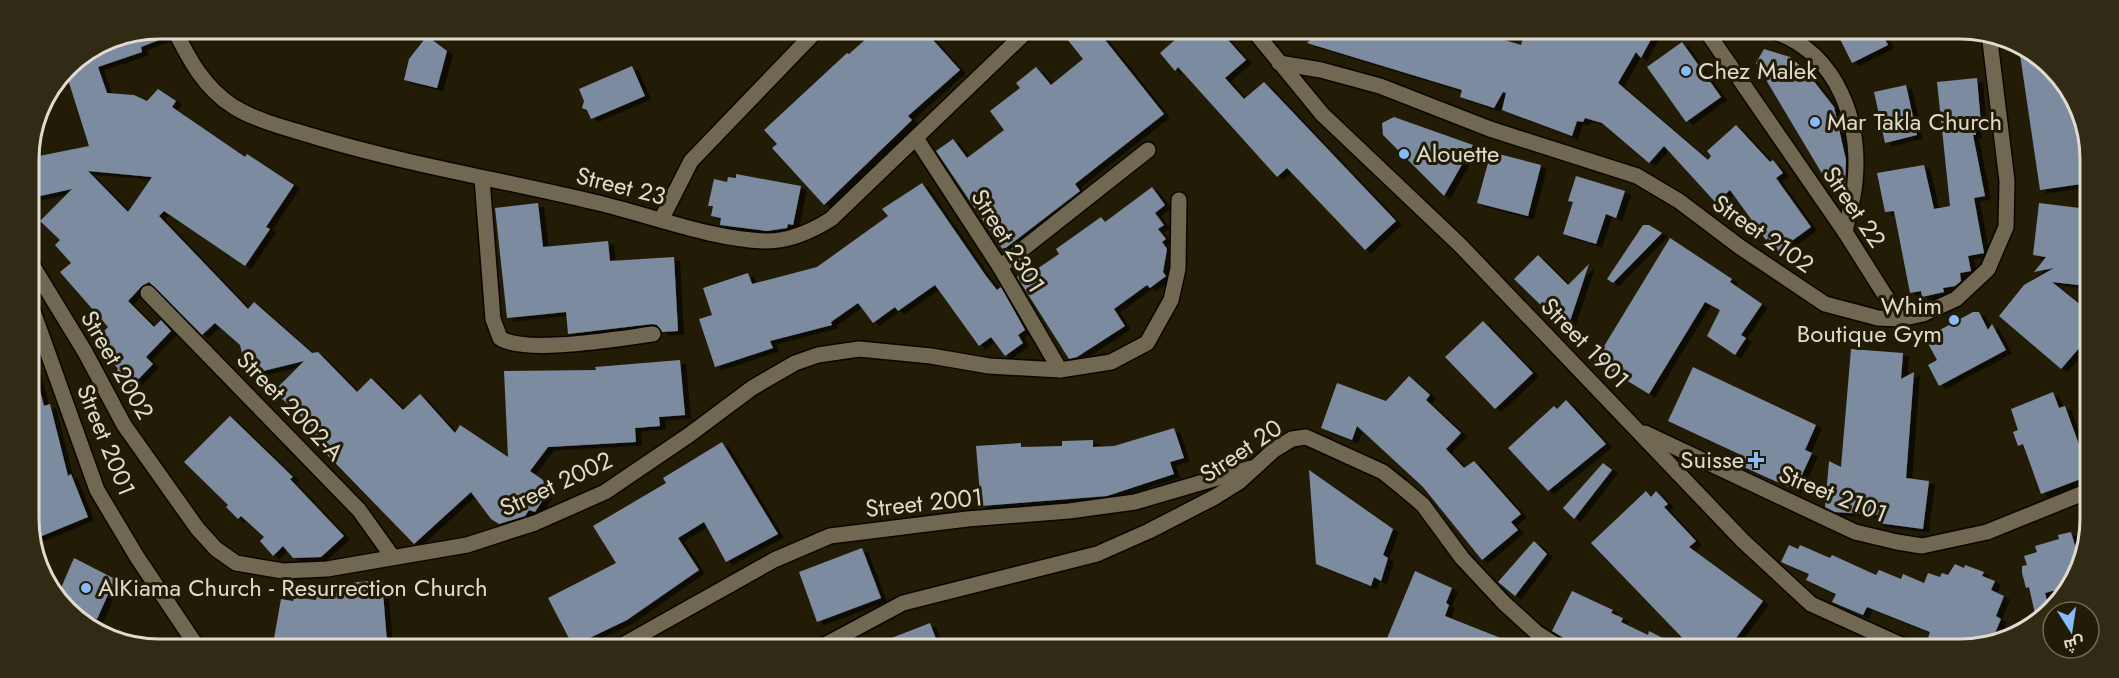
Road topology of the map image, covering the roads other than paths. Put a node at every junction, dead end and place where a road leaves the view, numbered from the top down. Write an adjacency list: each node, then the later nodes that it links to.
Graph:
1 (180, 39): 11 (street, Street 23)
2 (808, 39): 13 (street)
3 (1019, 39): 9 (street, Street 23)
4 (1260, 39): 8 (street, Street 1901)
5 (1712, 39): 14 (street, Street 22)
6 (1792, 39): 14 (street)
7 (1990, 43): 18 (street, Street 2102)
8 (1279, 63): 18 (street, Street 2102); 22 (street, Street 1901)
9 (916, 138): 13 (street, Street 23); 15 (street, Street 2301)
10 (1148, 150): 15 (street)
11 (482, 179): 13 (street, Street 23); 20 (street)
12 (1179, 200): 21 (street, Street 2002)
13 (661, 220)
14 (1845, 232): 18 (street, Street 22)
15 (999, 267): 21 (street, Street 2301)
16 (39, 276): 25 (street, Street 2002)
17 (148, 293): 25 (street, Street 2002-A)
18 (1900, 319)
19 (39, 328): 26 (street, Street 2001)
20 (653, 334)
21 (1060, 370): 25 (street, Street 2002)
22 (1638, 430): 24 (street, Street 2101); 30 (street, Street 1901)
23 (1254, 467): 27 (street, Street 2001); 28 (street, Street 20); 29 (street, Street 20)
24 (2080, 494)
25 (392, 556)
26 (192, 639)
27 (633, 639)
28 (836, 639)
29 (1547, 639)
30 (1888, 639)

